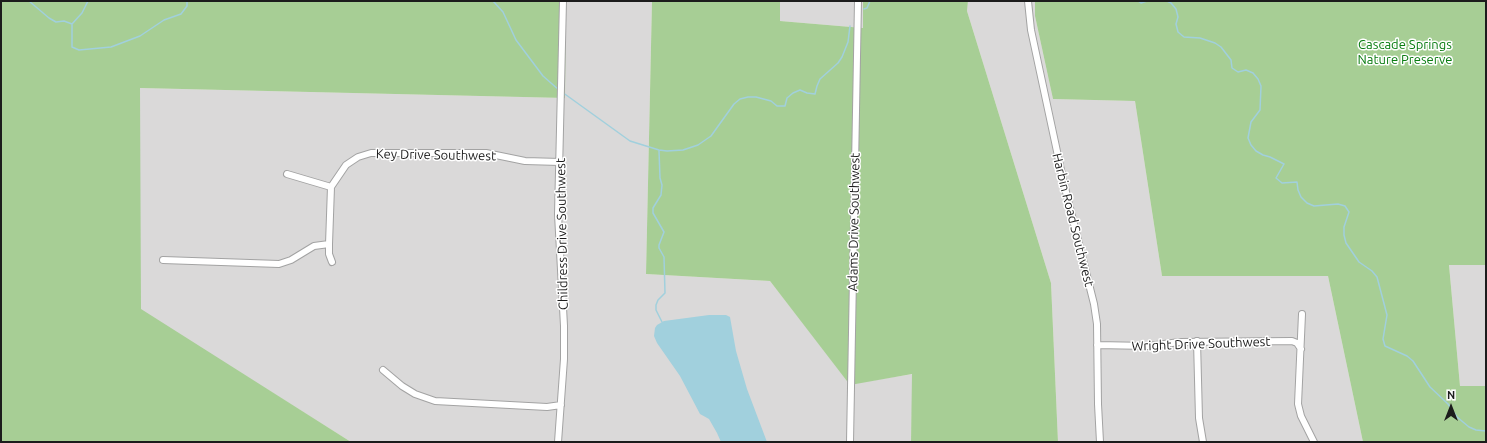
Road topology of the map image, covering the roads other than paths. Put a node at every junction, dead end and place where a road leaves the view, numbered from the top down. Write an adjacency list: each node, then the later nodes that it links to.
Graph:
1 (563, 1): 4 (street, Childress Drive Southwest)
2 (858, 1): 17 (street, Adams Drive Southwest)
3 (1028, 1): 12 (street, Harbin Road Southwest)
4 (560, 162): 6 (street, Key Drive Southwest); 15 (street, Childress Drive Southwest)
5 (287, 174): 6 (street)
6 (331, 186): 7 (street)
7 (329, 244): 8 (street); 9 (street)
8 (162, 260)
9 (332, 262)
10 (1302, 314): 13 (street)
11 (1197, 341): 12 (street, Wright Drive Southwest); 13 (street, Wright Drive Southwest); 19 (street)
12 (1098, 345): 18 (street, Harbin Road Southwest)
13 (1301, 349): 20 (street)
14 (383, 370): 15 (street)
15 (561, 405): 16 (street, Childress Drive Southwest)
16 (558, 442)
17 (850, 442)
18 (1100, 442)
19 (1203, 442)
20 (1314, 442)

